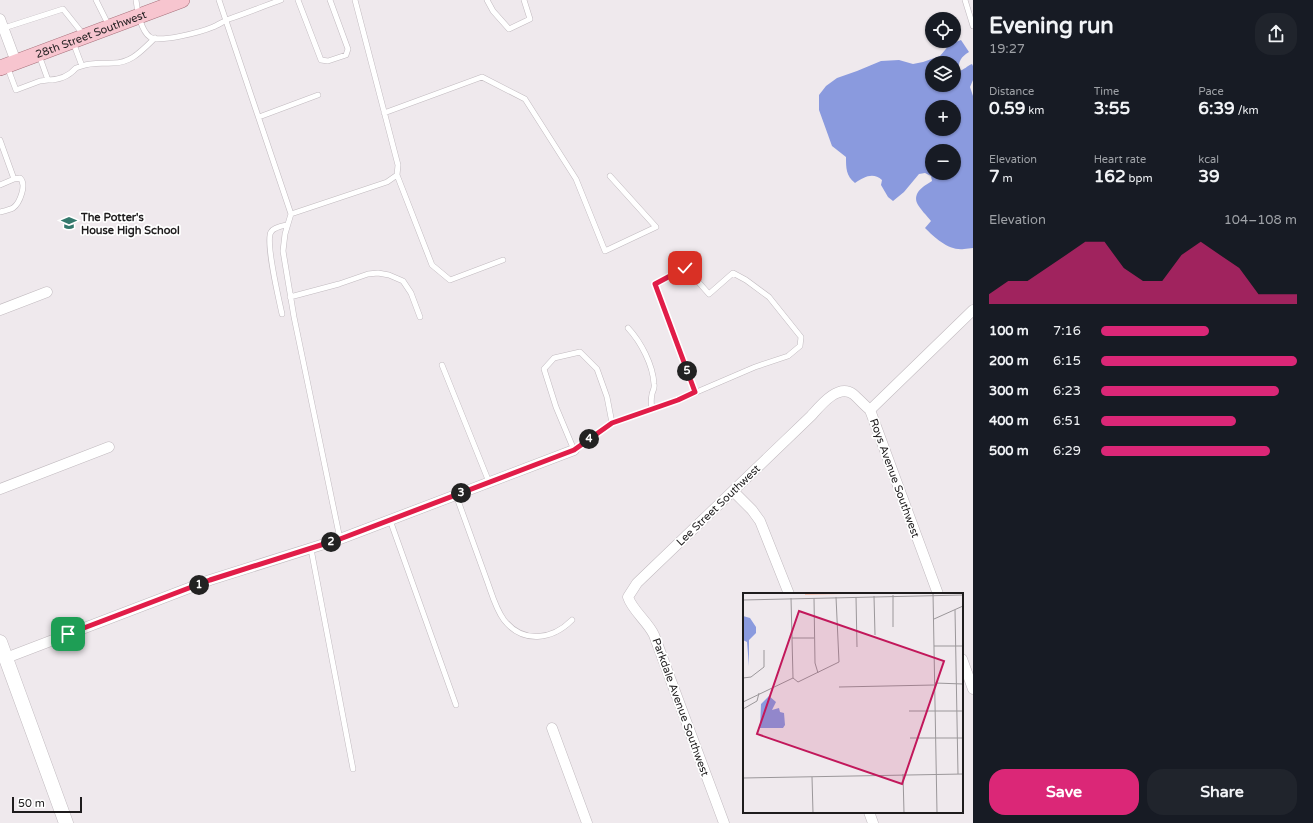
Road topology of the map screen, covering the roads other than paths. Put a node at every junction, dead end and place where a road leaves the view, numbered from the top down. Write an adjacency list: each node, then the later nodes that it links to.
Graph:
1 (96, 0): 16 (lane)
2 (136, 0): 12 (lane)
3 (182, 0): 12 (main road, 28th Street Southwest)
4 (219, 0): 13 (lane)
5 (282, 0): 13 (lane)
6 (298, 0): 7 (lane)
7 (330, 0)
8 (355, 0): 24 (lane)
9 (487, 0): 10 (lane)
10 (524, 0)
11 (965, 0): 15 (lane)
12 (139, 16): 16 (main road, 28th Street Southwest); 17 (lane)
13 (226, 20): 17 (lane); 25 (lane)
14 (2, 24): 18 (lane); 20 (street)
15 (973, 26)
16 (110, 27): 18 (main road, 28th Street Southwest)
17 (155, 38): 21 (lane)
18 (79, 39): 19 (main road, 28th Street Southwest); 21 (lane)
19 (39, 54): 20 (main road, 28th Street Southwest); 22 (lane)
20 (8, 65): 22 (lane)
21 (82, 66): 22 (lane)
22 (48, 80)
23 (318, 95): 25 (lane)
24 (384, 113): 27 (lane); 28 (lane)
25 (259, 117): 32 (lane)
26 (0, 140): 29 (lane)
27 (397, 175): 32 (lane); 34 (lane)
28 (610, 176)
29 (14, 179): 30 (lane); 31 (lane)
30 (0, 185)
31 (0, 212)
32 (291, 214): 33 (lane)
33 (288, 225): 36 (lane); 39 (lane)
34 (503, 260)
35 (47, 292): 37 (street)
36 (290, 297): 40 (lane); 55 (lane)
37 (0, 310)
38 (973, 310): 45 (street)
39 (282, 314)
40 (420, 317)
41 (628, 328): 44 (lane)
42 (442, 365): 50 (lane)
43 (695, 392): 43 (lane); 44 (lane)
44 (652, 409): 47 (lane)
45 (870, 410): 46 (street, Roys Avenue Southwest); 58 (street, Roys Avenue Southwest)
46 (811, 416): 52 (street, Lee Street Southwest)
47 (612, 423): 49 (lane); 49 (lane)
48 (109, 447): 51 (street)
49 (574, 450): 50 (street)
50 (490, 482): 53 (street)
51 (0, 488)
52 (733, 491): 57 (street); 59 (street, Lee Street Southwest)
53 (456, 495): 54 (street); 60 (lane)
54 (390, 520): 55 (street); 65 (lane)
55 (340, 539): 56 (street)
56 (311, 548): 63 (street); 67 (lane)
57 (789, 593)
58 (938, 593)
59 (628, 597): 71 (street, Parkdale Avenue Southwest)
60 (572, 620)
61 (0, 642): 63 (main road)
62 (963, 662): 64 (street)
63 (5, 666): 69 (main road)
64 (973, 689)
65 (456, 705)
66 (552, 728): 70 (street)
67 (353, 770)
68 (869, 813): 72 (street)
69 (66, 823)
70 (587, 823)
71 (724, 823)
72 (873, 823)

